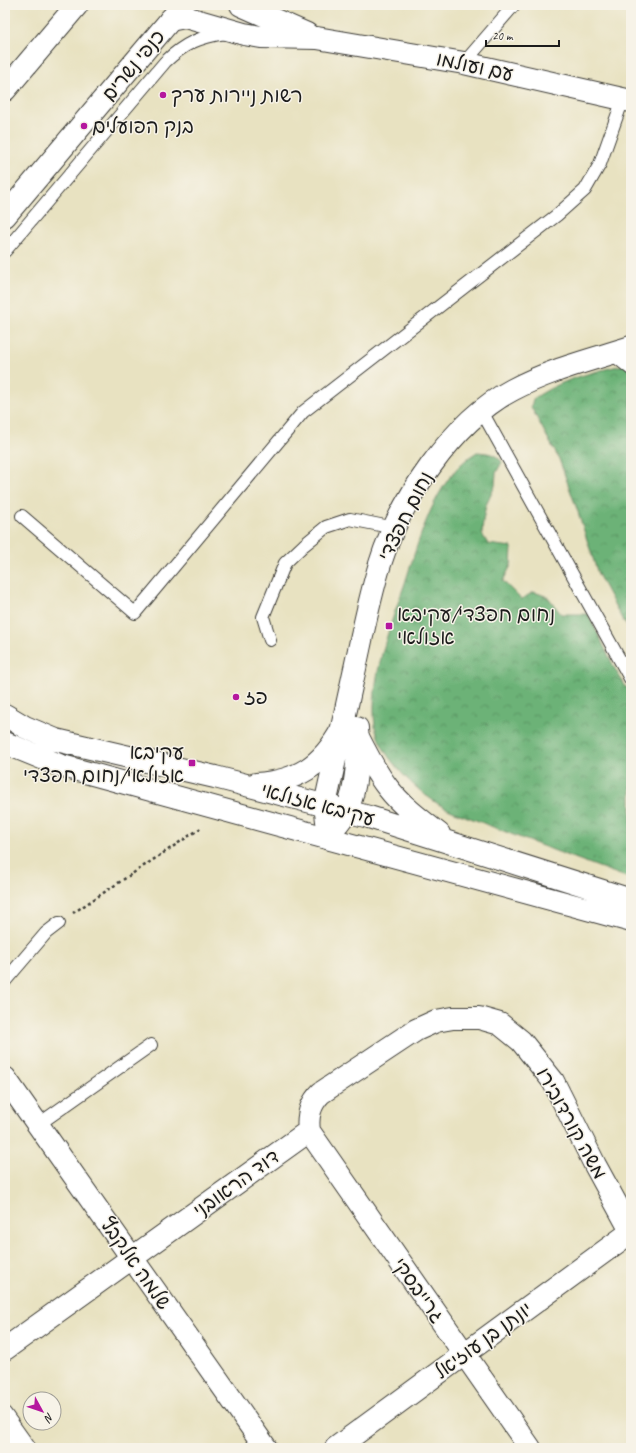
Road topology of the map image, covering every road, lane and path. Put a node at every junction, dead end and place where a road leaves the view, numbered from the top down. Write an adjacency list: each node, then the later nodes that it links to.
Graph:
1 (77, 5): 8 (street)
2 (240, 5): 6 (street, עם ועולמו)
3 (514, 5): 7 (lane)
4 (177, 13): 5 (street, עם ועולמו); 10 (street, כנפי נשרים)
5 (244, 34): 6 (street, עם ועולמו); 11 (lane)
6 (317, 38): 7 (street, עם ועולמו)
7 (464, 63): 9 (street, עם ועולמו)
8 (5, 90)
9 (627, 100): 15 (lane)
10 (5, 216)
11 (5, 251)
12 (621, 350): 13 (lane); 14 (street, נחום חפצדי)
13 (631, 369)
14 (481, 410): 16 (street, נחום חפצדי); 18 (lane)
15 (22, 516)
16 (395, 528): 17 (lane); 20 (street, נחום חפצדי)
17 (270, 640)
18 (631, 680)
19 (5, 716): 22 (street, עקיבא אזולאי)
20 (350, 733): 22 (street); 23 (street, נחום חפצדי); 25 (street, נחום חפצדי); 27 (street)
21 (5, 743): 24 (street, עקיבא אזולאי)
22 (247, 785): 23 (street, עקיבא אזולאי)
23 (325, 806): 25 (street, עקיבא אזולאי); 26 (street, נחום חפצדי)
24 (228, 810): 26 (street, עקיבא אזולאי); 30 (path)
25 (346, 811): 26 (street, נחום חפצדי); 27 (street, עקיבא אזולאי)
26 (329, 837): 29 (street, עקיבא אזולאי)
27 (449, 843): 28 (street, עקיבא אזולאי)
28 (631, 900)
29 (631, 921)
30 (59, 923): 31 (lane)
31 (5, 981)
32 (151, 1045): 34 (lane)
33 (5, 1078): 34 (street, שלמה אלקבץ)
34 (39, 1124): 37 (street, שלמה אלקבץ)
35 (309, 1131): 36 (street, משה קורדובירו); 37 (street, דוד הראובני); 39 (street, גרייבסקי)
36 (631, 1231): 39 (street, יונתן בן עוזיאל)
37 (132, 1257): 38 (street, דוד הראובני); 44 (street, שלמה אלקבץ)
38 (5, 1350)
39 (464, 1354): 45 (street, יונתן בן עוזיאל); 46 (street, גרייבסקי)
40 (5, 1413): 43 (lane)
41 (5, 1435): 42 (street)
42 (14, 1448)
43 (30, 1448)
44 (266, 1448)
45 (336, 1448)
46 (530, 1448)

